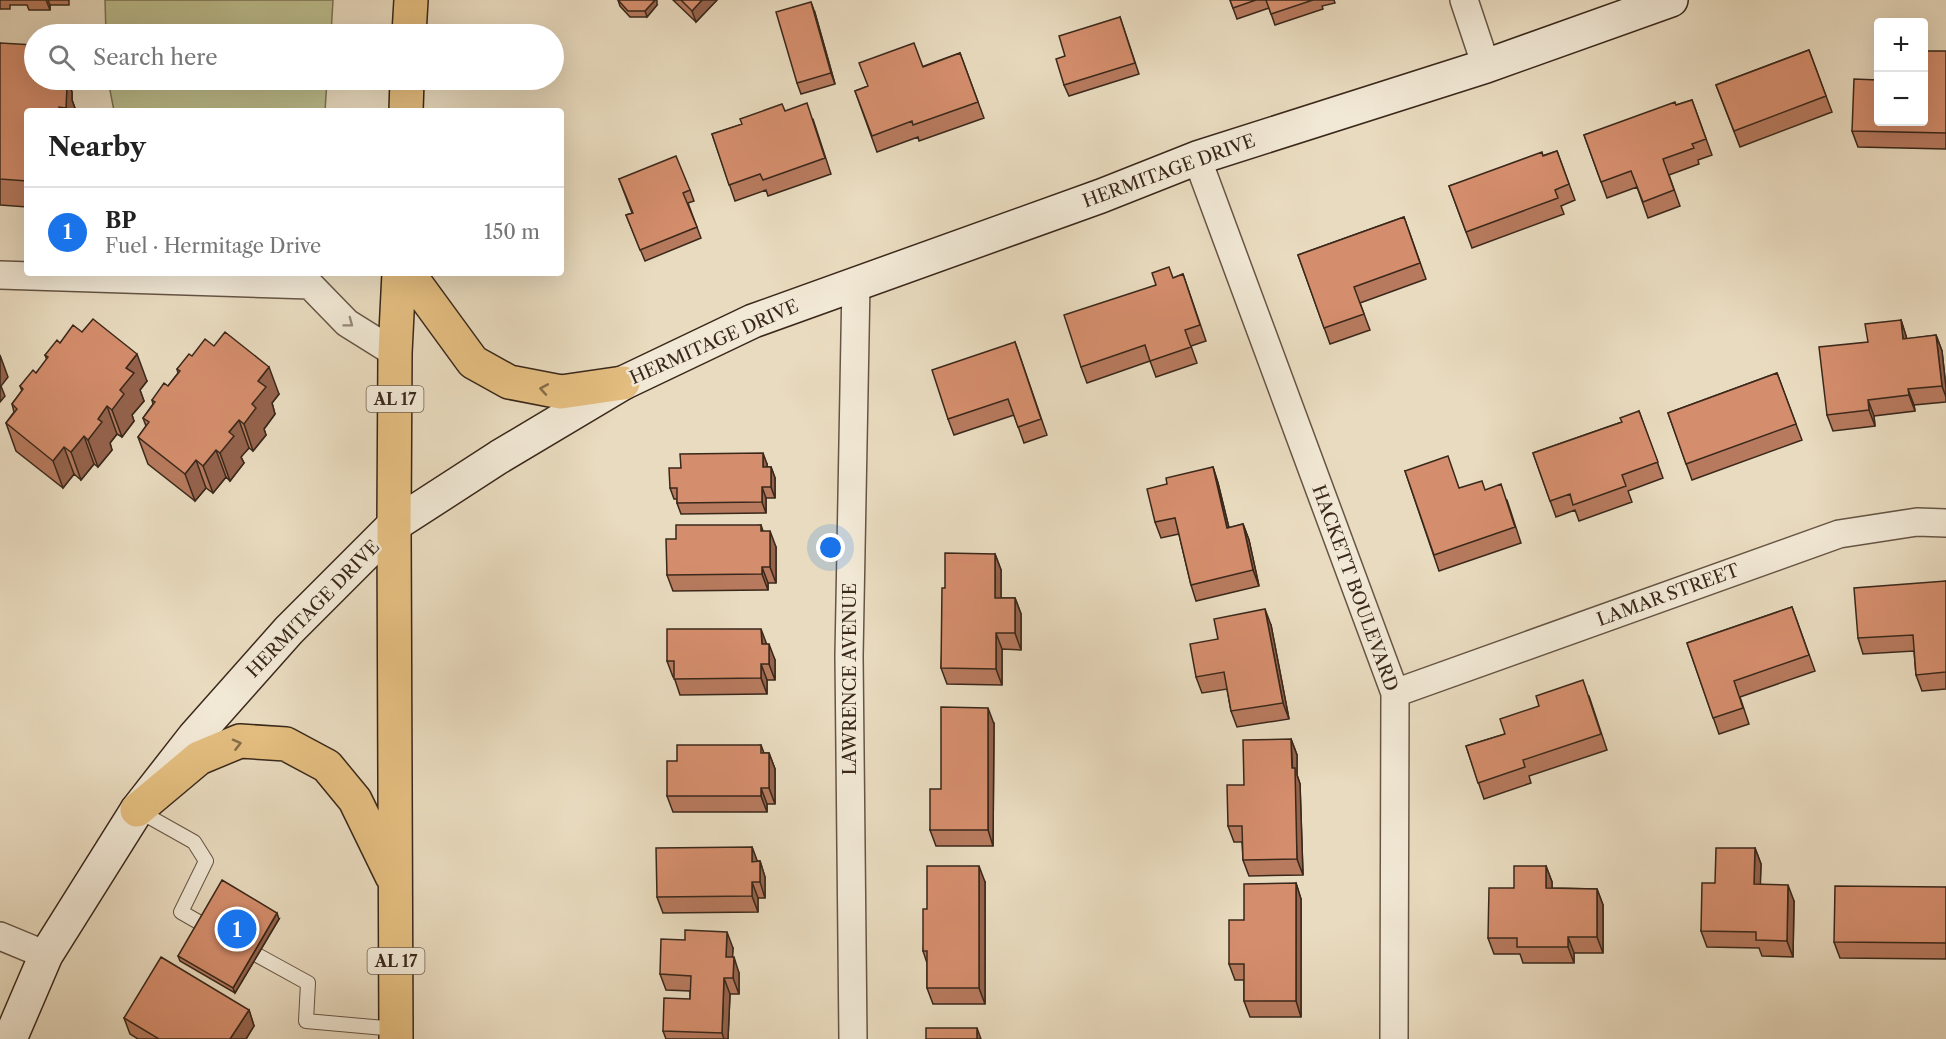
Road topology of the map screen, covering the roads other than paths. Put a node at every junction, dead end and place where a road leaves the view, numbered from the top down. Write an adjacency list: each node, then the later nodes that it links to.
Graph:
1 (411, 0): 4 (main road)
2 (1464, 0): 5 (street)
3 (1671, 0): 5 (street, HERMITAGE DRIVE)
4 (410, 24)
5 (1486, 66): 8 (street, HERMITAGE DRIVE)
6 (407, 90): 7 (main road)
7 (406, 108)
8 (1197, 158): 14 (street, HERMITAGE DRIVE); 19 (street, HACKETT BOULEVARD)
9 (0, 275): 10 (street, one-way to 10)
10 (24, 276)
11 (31, 276): 15 (street, one-way to 15)
12 (399, 276): 15 (main road, AL 17)
13 (410, 276): 16 (main road, one-way to 13)
14 (856, 283): 16 (street, HERMITAGE DRIVE); 28 (street, LAWRENCE AVENUE)
15 (395, 353): 18 (main road, AL 17)
16 (623, 383): 18 (street, HERMITAGE DRIVE)
17 (1946, 523): 19 (street, LAMAR STREET)
18 (394, 525): 20 (street, HERMITAGE DRIVE); 21 (main road, AL 17)
19 (1395, 693): 29 (street, HACKETT BOULEVARD)
20 (137, 810): 21 (main road, one-way to 21); 22 (lane); 24 (street, HERMITAGE DRIVE)
21 (396, 883): 26 (main road, AL 17)
22 (202, 924)
23 (0, 936): 24 (street)
24 (46, 955): 27 (street, HERMITAGE DRIVE)
25 (257, 955): 26 (lane)
26 (396, 1034)
27 (9, 1039)
28 (854, 1039)
29 (1394, 1039)

